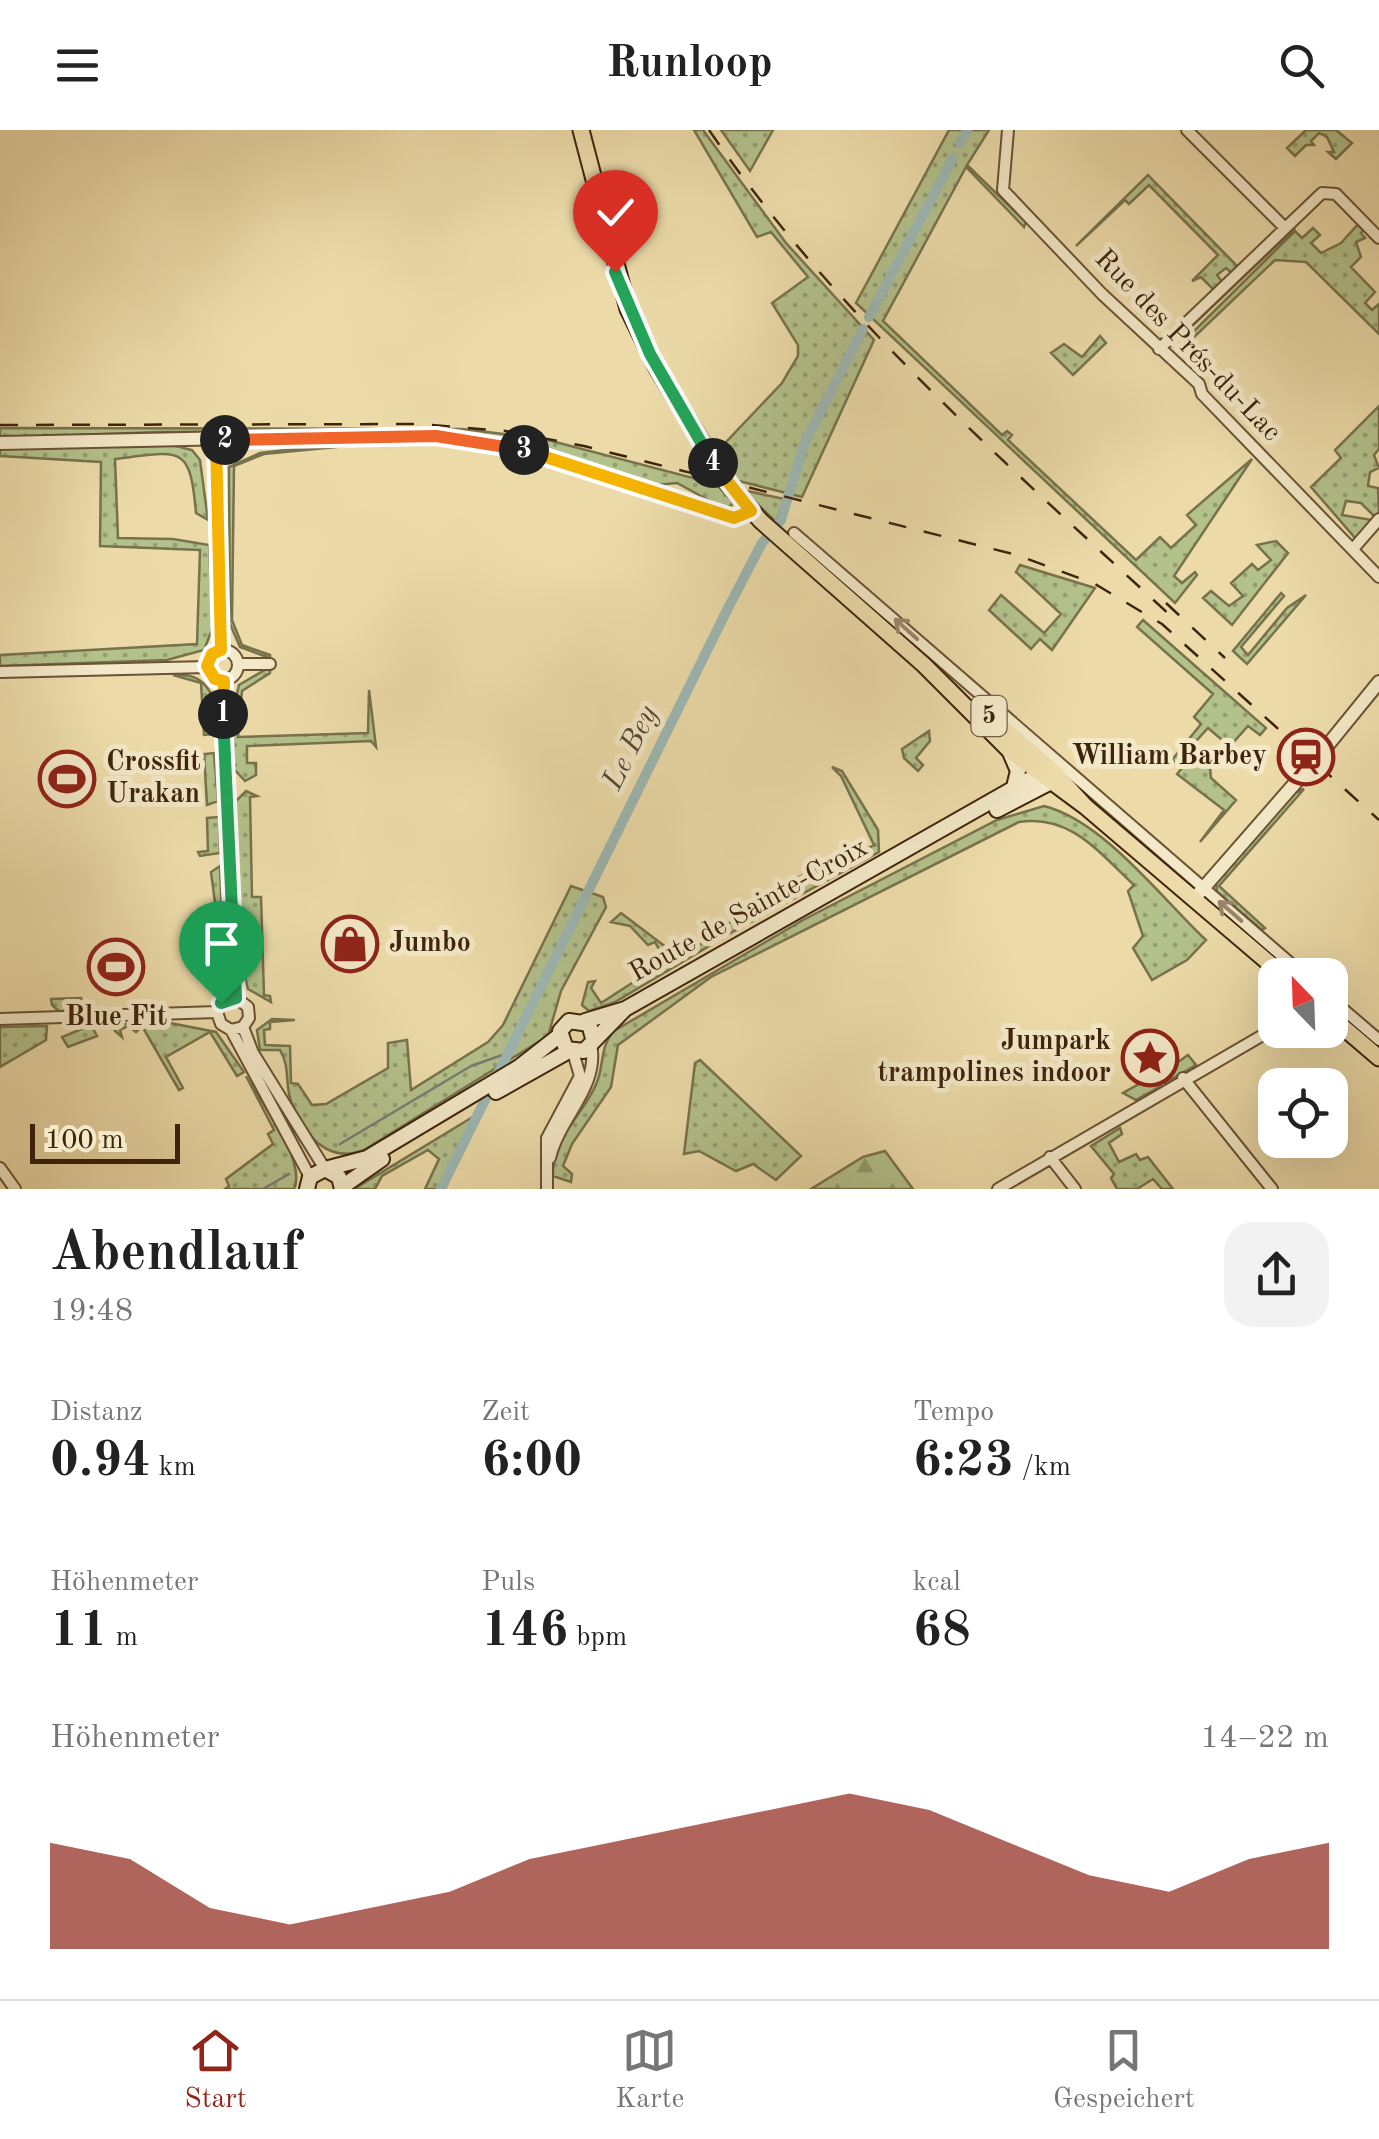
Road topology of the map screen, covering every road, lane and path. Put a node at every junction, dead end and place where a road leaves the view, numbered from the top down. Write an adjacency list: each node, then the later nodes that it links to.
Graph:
1 (581, 130): 9 (main road, 5)
2 (1008, 130): 6 (street, Rue des Prés-du-Lac)
3 (1187, 130): 4 (street)
4 (1284, 227): 5 (street); 6 (street)
5 (1379, 238)
6 (1159, 349): 12 (street, Rue des Prés-du-Lac)
7 (216, 440): 8 (street); 9 (street); 14 (street)
8 (0, 442)
9 (756, 516): 11 (main road, 5)
10 (1379, 519): 12 (street)
11 (789, 538): 17 (main road, 5); 28 (street, one-way to 11)
12 (1353, 550): 13 (street, Rue des Prés-du-Lac)
13 (1379, 577)
14 (221, 650): 15 (street); 18 (street)
15 (238, 664): 16 (street); 20 (street)
16 (270, 664)
17 (924, 665): 23 (main road, 5); 25 (main road, 5)
18 (207, 666): 19 (street); 20 (street)
19 (0, 672)
20 (224, 681): 31 (street)
21 (1379, 682): 22 (street)
22 (1327, 746)
23 (1009, 750): 25 (main road, 5); 26 (main road, 5)
24 (1310, 765): 28 (street)
25 (1046, 776): 26 (main road, Route de Sainte-Croix); 27 (main road, Route de Sainte-Croix); 28 (main road, 5)
26 (1012, 791): 27 (main road, Route de Sainte-Croix)
27 (897, 858): 32 (main road, Route de Sainte-Croix)
28 (1198, 894): 29 (main road, 5); 30 (street, one-way to 28)
29 (1265, 958)
30 (1282, 958)
31 (236, 998): 33 (street); 37 (street)
32 (625, 1009): 36 (main road, Route de Sainte-Croix); 42 (main road, Route de Sainte-Croix)
33 (217, 1012): 35 (street); 37 (street)
34 (1348, 1013): 41 (street)
35 (0, 1020)
36 (585, 1022): 39 (main road); 42 (main road)
37 (237, 1028): 48 (street); 50 (street)
38 (1348, 1031): 44 (main road)
39 (560, 1035): 43 (main road); 48 (main road)
40 (1258, 1037): 45 (street)
41 (1379, 1040)
42 (592, 1041): 43 (main road); 49 (street)
43 (571, 1052): 49 (street); 51 (main road)
44 (1379, 1058)
45 (1182, 1078): 46 (street); 55 (street)
46 (1050, 1156): 53 (street); 54 (street)
47 (0, 1168): 52 (street)
48 (325, 1169): 50 (main road); 51 (main road)
49 (546, 1184)
50 (307, 1185)
51 (342, 1188)
52 (15, 1189)
53 (998, 1189)
54 (1074, 1189)
55 (1272, 1189)

